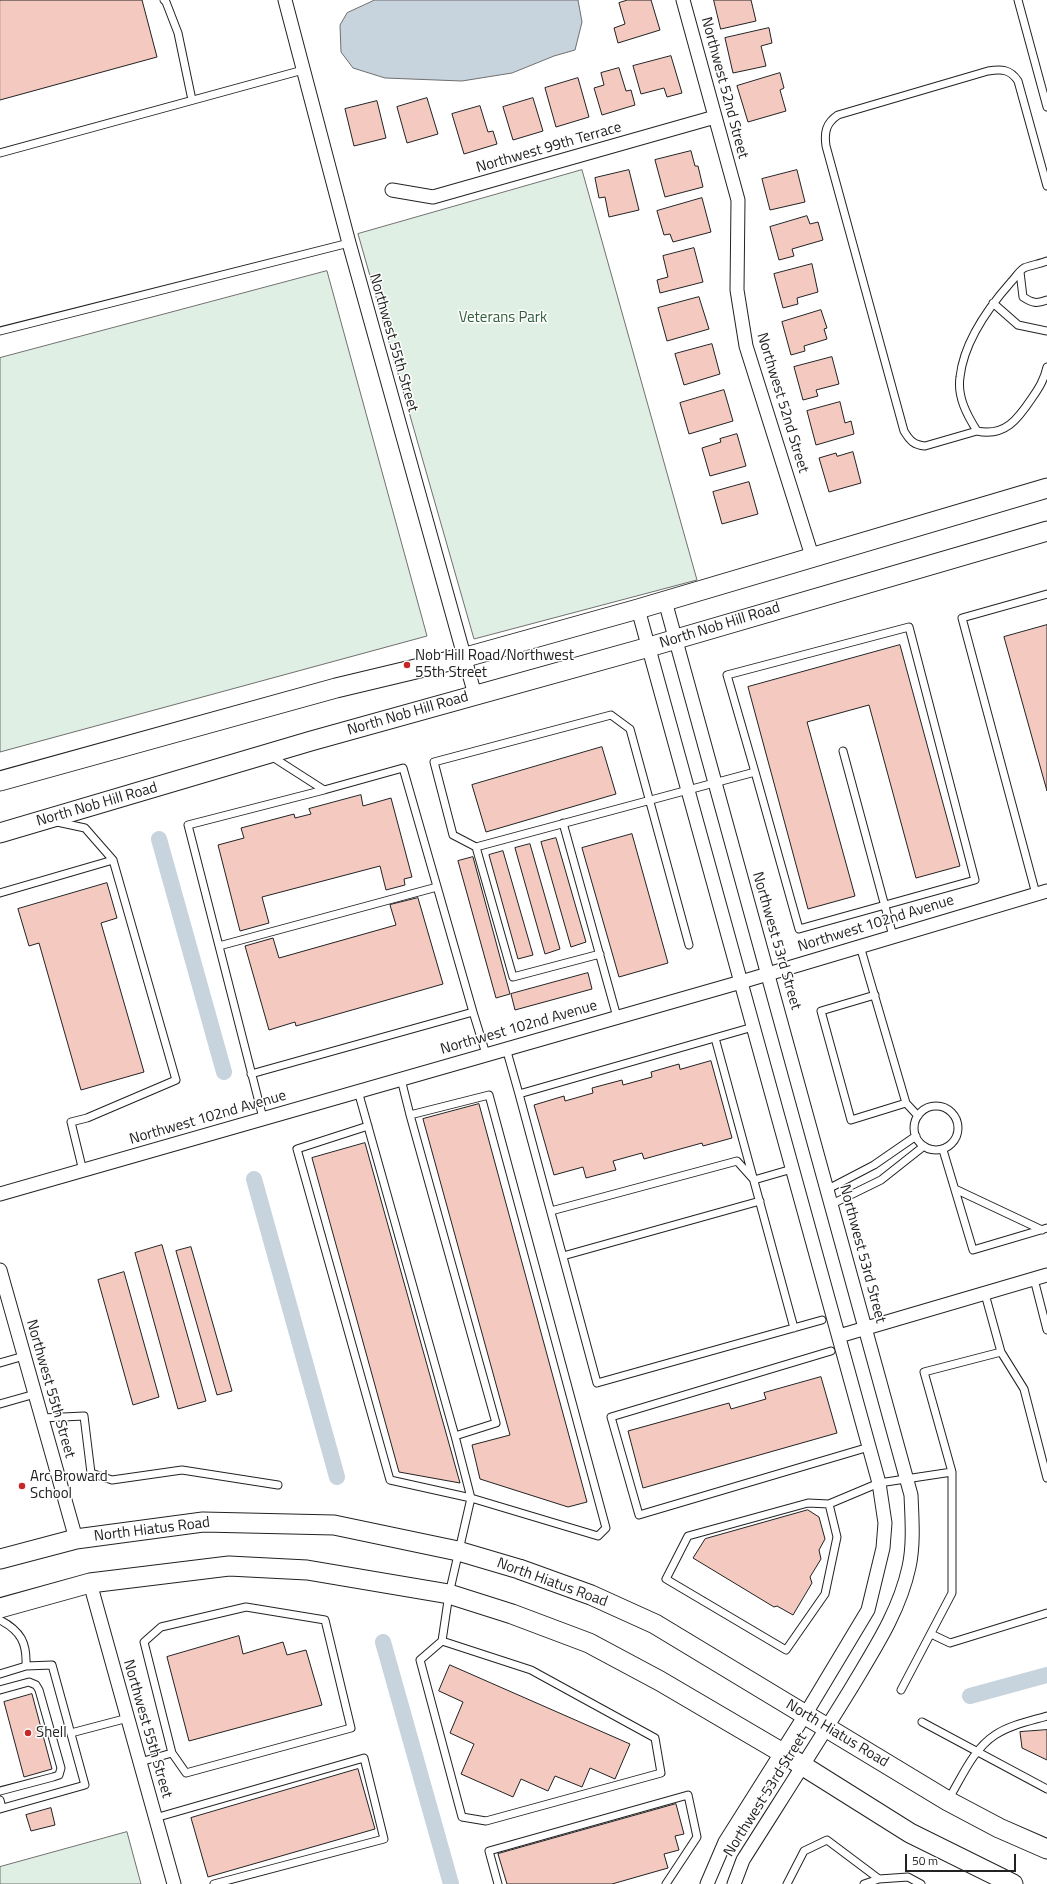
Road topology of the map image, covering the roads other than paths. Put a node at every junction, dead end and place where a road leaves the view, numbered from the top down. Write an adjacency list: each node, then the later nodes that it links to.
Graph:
1 (164, 0): 7 (lane)
2 (284, 0): 5 (street, Northwest 55th Street)
3 (683, 0): 9 (street, Northwest 52nd Street)
4 (1018, 0): 6 (lane)
5 (303, 70): 7 (lane); 13 (street, Northwest 55th Street)
6 (1044, 85): 8 (lane)
7 (192, 100): 10 (lane)
8 (1047, 107)
9 (715, 118): 12 (street, Northwest 99th Terrace); 24 (street, Northwest 52nd Street)
10 (0, 153)
11 (1047, 186): 21 (lane)
12 (392, 190)
13 (348, 243): 18 (lane); 30 (street, Northwest 55th Street)
14 (1047, 261): 15 (lane)
15 (1020, 272): 16 (lane); 17 (lane)
16 (1047, 300)
17 (993, 303): 19 (lane); 21 (lane)
18 (0, 331)
19 (1047, 331)
20 (1047, 367): 21 (lane)
21 (977, 431)
22 (1047, 488): 24 (main road)
23 (1047, 531): 28 (main road, North Nob Hill Road)
24 (812, 556): 26 (main road)
25 (1047, 594): 46 (lane)
26 (665, 601): 27 (main road); 28 (street, Northwest 53rd Street)
27 (638, 609): 29 (street, Northwest 53rd Street); 30 (main road)
28 (676, 639): 29 (main road, North Nob Hill Road); 36 (street, Northwest 53rd Street)
29 (649, 647): 31 (main road, North Nob Hill Road); 38 (street, Northwest 53rd Street)
30 (466, 658): 31 (street, Northwest 55th Street); 35 (main road)
31 (476, 695): 33 (main road, North Nob Hill Road)
32 (843, 751): 48 (lane)
33 (270, 754): 37 (lane); 40 (main road, North Nob Hill Road)
34 (755, 772): 36 (lane); 48 (lane); 48 (lane)
35 (0, 781)
36 (715, 782): 38 (lane); 54 (street, Northwest 53rd Street)
37 (324, 790): 45 (lane); 50 (lane)
38 (688, 790): 39 (lane); 55 (street, Northwest 53rd Street)
39 (649, 800): 41 (lane); 43 (lane); 51 (lane)
40 (47, 820): 42 (main road, North Nob Hill Road); 44 (lane)
41 (563, 823): 43 (lane); 53 (lane)
42 (0, 833)
43 (476, 847): 53 (lane)
44 (113, 860): 47 (lane); 76 (lane)
45 (437, 887): 50 (lane); 57 (lane)
46 (1041, 892): 49 (street, Northwest 102nd Avenue)
47 (0, 893)
48 (885, 905): 49 (lane)
49 (893, 936): 52 (street, Northwest 102nd Avenue)
50 (219, 946): 63 (lane)
51 (689, 946)
52 (860, 946): 54 (street, Northwest 102nd Avenue); 56 (lane)
53 (600, 954): 58 (lane)
54 (769, 973): 55 (street, Northwest 102nd Avenue); 78 (street, Northwest 53rd Street)
55 (741, 982): 58 (street, Northwest 102nd Avenue); 59 (street, Northwest 53rd Street)
56 (875, 995): 67 (lane); 67 (lane)
57 (473, 1012): 62 (lane); 63 (lane)
58 (617, 1017): 61 (street, Northwest 102nd Avenue)
59 (753, 1026): 60 (lane); 75 (street, Northwest 53rd Street)
60 (715, 1038): 66 (lane); 77 (lane)
61 (506, 1048): 62 (street, Northwest 102nd Avenue); 66 (lane)
62 (486, 1054): 64 (street, Northwest 102nd Avenue)
63 (251, 1074): 70 (lane)
64 (401, 1079): 65 (street, Northwest 102nd Avenue); 68 (lane)
65 (358, 1091): 70 (street, Northwest 102nd Avenue); 71 (lane)
66 (519, 1094): 83 (lane)
67 (906, 1103): 69 (lane)
68 (410, 1115): 102 (lane); 109 (lane)
69 (918, 1116): 72 (lane); 74 (lane)
70 (263, 1118): 76 (street, Northwest 102nd Avenue)
71 (368, 1126): 102 (lane); 109 (lane)
72 (916, 1136): 73 (lane); 78 (lane)
73 (924, 1146): 74 (lane); 82 (lane)
74 (943, 1150): 79 (lane)
75 (792, 1169): 77 (lane); 94 (street, Northwest 53rd Street)
76 (83, 1171): 80 (street, Northwest 102nd Avenue)
77 (754, 1180): 81 (lane); 83 (lane)
78 (828, 1189): 82 (street, Northwest 53rd Street)
79 (955, 1189): 84 (lane); 84 (lane)
80 (0, 1194)
81 (760, 1201): 85 (lane); 91 (lane)
82 (832, 1204): 92 (street, Northwest 53rd Street)
83 (551, 1211): 85 (lane)
84 (1045, 1229)
85 (563, 1256): 91 (lane)
86 (0, 1270): 97 (street, Northwest 55th Street)
87 (1047, 1275): 88 (street)
88 (1034, 1279): 89 (street); 93 (lane)
89 (985, 1294): 92 (street); 96 (lane)
90 (822, 1320): 91 (lane)
91 (794, 1328)
92 (866, 1328): 94 (street); 105 (street, Northwest 53rd Street)
93 (1047, 1330)
94 (839, 1336): 103 (street, Northwest 53rd Street)
95 (831, 1351): 103 (lane)
96 (1001, 1352): 104 (lane); 106 (lane)
97 (24, 1356): 98 (lane); 99 (street, Northwest 55th Street)
98 (0, 1363)
99 (35, 1394): 100 (lane); 101 (street, Northwest 55th Street)
100 (0, 1404)
101 (42, 1418): 108 (lane); 111 (street, Northwest 55th Street)
102 (455, 1436): 109 (lane)
103 (869, 1447): 107 (street, Northwest 53rd Street)
104 (952, 1472): 105 (lane); 119 (lane)
105 (907, 1478): 107 (lane); 129 (street, Northwest 53rd Street)
106 (1047, 1478)
107 (879, 1483): 110 (lane); 125 (street, Northwest 53rd Street)
108 (278, 1485)
109 (471, 1498): 112 (lane)
110 (829, 1504): 110 (lane)
111 (76, 1539): 112 (main road, North Hiatus Road); 113 (main road, North Hiatus Road)
112 (458, 1551): 115 (lane); 125 (main road, North Hiatus Road)
113 (0, 1559)
114 (90, 1583): 115 (main road); 116 (main road); 127 (street, Northwest 55th Street)
115 (449, 1594): 120 (lane); 131 (main road)
116 (0, 1608)
117 (1047, 1613): 119 (lane)
118 (0, 1620): 121 (lane)
119 (930, 1634): 124 (lane)
120 (442, 1640): 120 (lane)
121 (26, 1666): 122 (lane); 130 (lane)
122 (0, 1674)
123 (0, 1690): 137 (lane)
124 (901, 1690)
125 (805, 1715): 129 (main road, North Hiatus Road); 131 (street, Northwest 53rd Street)
126 (1047, 1716): 132 (lane)
127 (128, 1718): 130 (lane); 134 (street, Northwest 55th Street)
128 (922, 1722): 132 (lane)
129 (827, 1728): 135 (street, Northwest 53rd Street); 139 (main road, North Hiatus Road)
130 (71, 1733): 140 (lane)
131 (781, 1752): 135 (main road); 148 (street, Northwest 53rd Street)
132 (977, 1752): 136 (lane); 139 (lane)
133 (172, 1754): 133 (lane); 134 (lane)
134 (140, 1762): 141 (street, Northwest 55th Street)
135 (802, 1766): 149 (street, Northwest 53rd Street); 153 (main road)
136 (1047, 1789)
137 (0, 1791)
138 (0, 1800): 140 (lane)
139 (948, 1800): 142 (main road, North Hiatus Road)
140 (1, 1808)
141 (156, 1818): 144 (street, Northwest 55th Street); 145 (lane)
142 (1047, 1849)
143 (879, 1879): 150 (lane); 151 (lane); 152 (lane)
144 (174, 1884)
145 (214, 1884)
146 (498, 1884): 147 (lane)
147 (666, 1884)
148 (707, 1884)
149 (734, 1884)
150 (787, 1884)
151 (864, 1884)
152 (921, 1884)
153 (1013, 1884)

